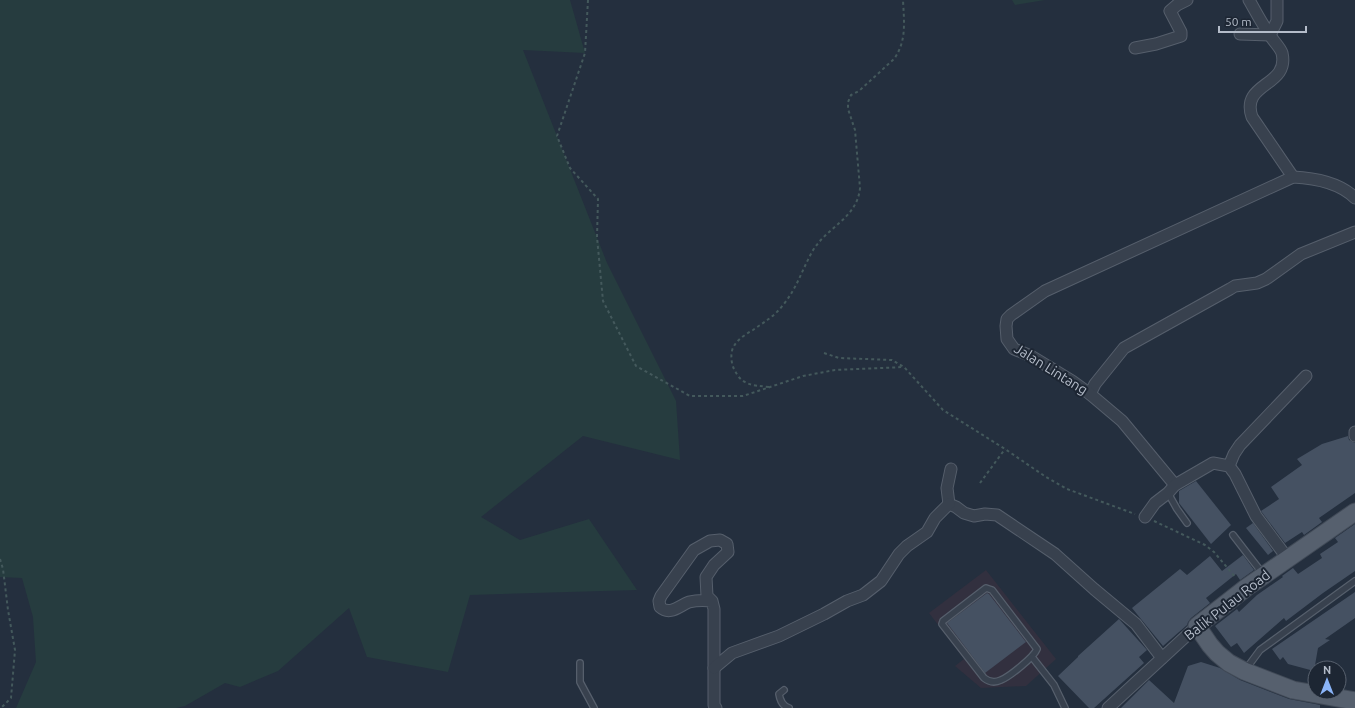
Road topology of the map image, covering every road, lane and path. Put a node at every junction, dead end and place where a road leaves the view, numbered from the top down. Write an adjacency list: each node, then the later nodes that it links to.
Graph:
1 (588, 0): 15 (path)
2 (903, 0): 15 (path)
3 (1187, 0): 8 (street)
4 (1249, 0): 7 (street)
5 (1277, 0): 7 (street)
6 (1240, 34): 7 (street)
7 (1270, 35): 9 (street)
8 (1135, 48)
9 (1293, 177): 10 (street); 16 (street, Jalan Lintang)
10 (1355, 198)
11 (1355, 232): 16 (street)
12 (824, 353): 13 (path)
13 (904, 367): 15 (path); 19 (path)
14 (1306, 376): 20 (street)
15 (770, 387)
16 (1090, 394): 23 (street, Jalan Lintang)
17 (1355, 432): 18 (street)
18 (1355, 436)
19 (1005, 449): 22 (path); 26 (path)
20 (1229, 466): 23 (street); 30 (street)
21 (950, 469): 24 (street)
22 (980, 483)
23 (1171, 489): 26 (street); 27 (lane)
24 (949, 504): 37 (street); 39 (street)
25 (1355, 512): 30 (main road, Balik Pulau Road)
26 (1145, 517): 33 (path)
27 (1187, 523)
28 (1233, 535): 31 (lane)
29 (0, 559): 43 (path)
30 (1288, 559): 31 (main road, Balik Pulau Road)
31 (1264, 576): 33 (main road, Balik Pulau Road)
32 (1355, 581): 40 (lane)
33 (1245, 589): 35 (main road, Balik Pulau Road)
34 (712, 601): 34 (street); 39 (street)
35 (1197, 626): 37 (street, Balik Pulau Road); 40 (main road)
36 (1032, 657): 36 (lane); 47 (lane)
37 (1162, 658): 48 (street, Balik Pulau Road)
38 (580, 663): 44 (lane)
39 (714, 668): 45 (street)
40 (1244, 671): 42 (main road)
41 (784, 690): 46 (lane)
42 (1355, 701)
43 (1, 708)
44 (594, 708)
45 (716, 708)
46 (789, 708)
47 (1065, 708)
48 (1108, 708)

